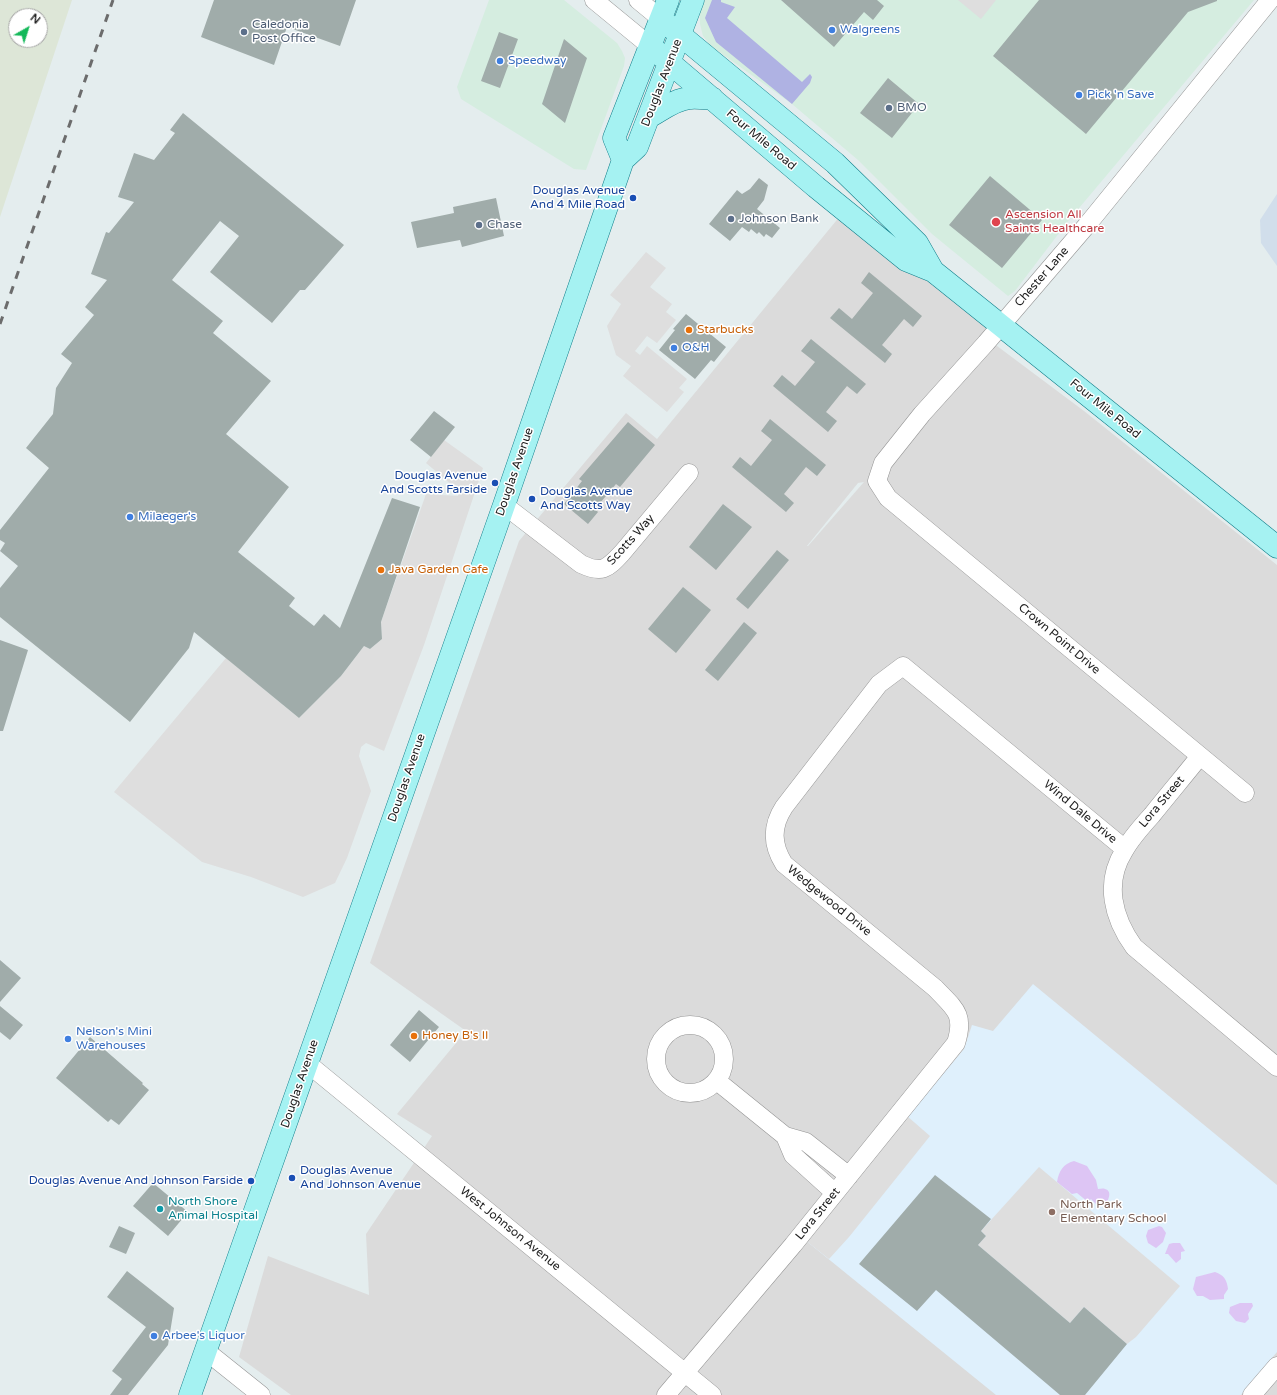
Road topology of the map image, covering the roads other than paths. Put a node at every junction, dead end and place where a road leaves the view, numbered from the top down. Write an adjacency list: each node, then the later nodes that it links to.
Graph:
1 (594, 0): 7 (street, Four Mile Road)
2 (638, 0): 5 (street, Four Mile Road)
3 (693, 0): 6 (main road, Douglas Avenue)
4 (1270, 0): 13 (street, Chester Lane)
5 (664, 9): 6 (main road, Four Mile Road); 7 (main road, Douglas Avenue)
6 (680, 34): 8 (main road, Douglas Avenue); 12 (main road, Four Mile Road)
7 (650, 46): 8 (main road, Four Mile Road); 11 (main road, Douglas Avenue)
8 (670, 62): 9 (main road, Four Mile Road); 10 (main road, Douglas Avenue)
9 (712, 98): 10 (main road); 12 (main road, Four Mile Road)
10 (649, 117): 11 (main road, Douglas Avenue)
11 (623, 160): 16 (main road, Douglas Avenue)
12 (933, 271): 13 (main road, Four Mile Road)
13 (1001, 325): 15 (street, Chester Lane); 17 (main road, Four Mile Road)
14 (689, 473): 16 (street, Scotts Way)
15 (877, 481): 19 (street, Crown Point Drive)
16 (504, 505): 23 (main road, Douglas Avenue)
17 (1277, 547)
18 (903, 666): 21 (street, Wind Dale Drive); 22 (street, Wedgewood Drive)
19 (1200, 756): 20 (street, Crown Point Drive); 21 (street, Lora Street)
20 (1245, 793)
21 (1125, 849): 24 (street, Wind Dale Drive)
22 (960, 1028): 27 (street, Lora Street)
23 (307, 1063): 29 (main road, Douglas Avenue); 31 (street, West Johnson Avenue)
24 (1277, 1067)
25 (717, 1081): 26 (street)
26 (785, 1136): 27 (street); 28 (street)
27 (849, 1176): 28 (street, Lora Street)
28 (835, 1193): 31 (street, Lora Street)
29 (206, 1350): 32 (main road, Douglas Avenue); 33 (street)
30 (1277, 1366): 36 (street)
31 (685, 1373): 34 (street, Lora Street); 35 (street, West Johnson Avenue)
32 (190, 1395)
33 (261, 1395)
34 (666, 1395)
35 (712, 1395)
36 (1252, 1395)

